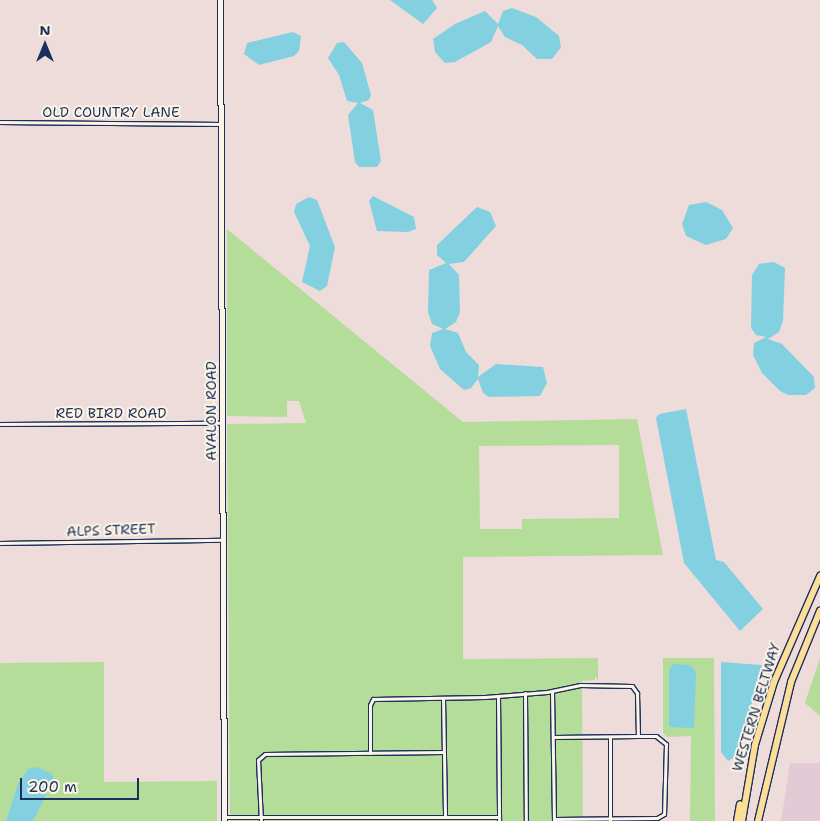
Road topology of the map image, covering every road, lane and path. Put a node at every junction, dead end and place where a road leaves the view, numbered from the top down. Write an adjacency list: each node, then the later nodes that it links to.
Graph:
1 (220, 0): 3 (main road, AVALON ROAD)
2 (0, 122): 3 (street, OLD COUNTRY LANE)
3 (221, 124): 4 (main road, AVALON ROAD)
4 (222, 423): 5 (street, RED BIRD ROAD); 6 (main road, AVALON ROAD)
5 (0, 424)
6 (223, 540): 7 (street, ALPS STREET); 21 (main road, AVALON ROAD)
7 (0, 543)
8 (820, 576): 19 (highway, WESTERN BELTWAY)
9 (820, 611): 30 (highway, WESTERN BELTWAY)
10 (552, 692): 11 (street); 15 (street); 16 (street)
11 (525, 693): 12 (street); 27 (street)
12 (498, 696): 13 (street); 24 (street)
13 (443, 698): 17 (street); 18 (street)
14 (610, 736): 15 (street); 16 (street); 25 (street)
15 (638, 736): 25 (street)
16 (553, 737): 26 (street)
17 (443, 752): 18 (street); 20 (street)
18 (370, 753): 22 (street)
19 (748, 779): 28 (highway); 29 (highway, WESTERN BELTWAY)
20 (445, 816): 23 (street); 24 (street)
21 (224, 819): 22 (street)
22 (261, 819): 23 (street)
23 (342, 819)
24 (499, 819)
25 (610, 819): 26 (street)
26 (554, 820)
27 (526, 821)
28 (737, 821)
29 (742, 821)
30 (759, 821)

